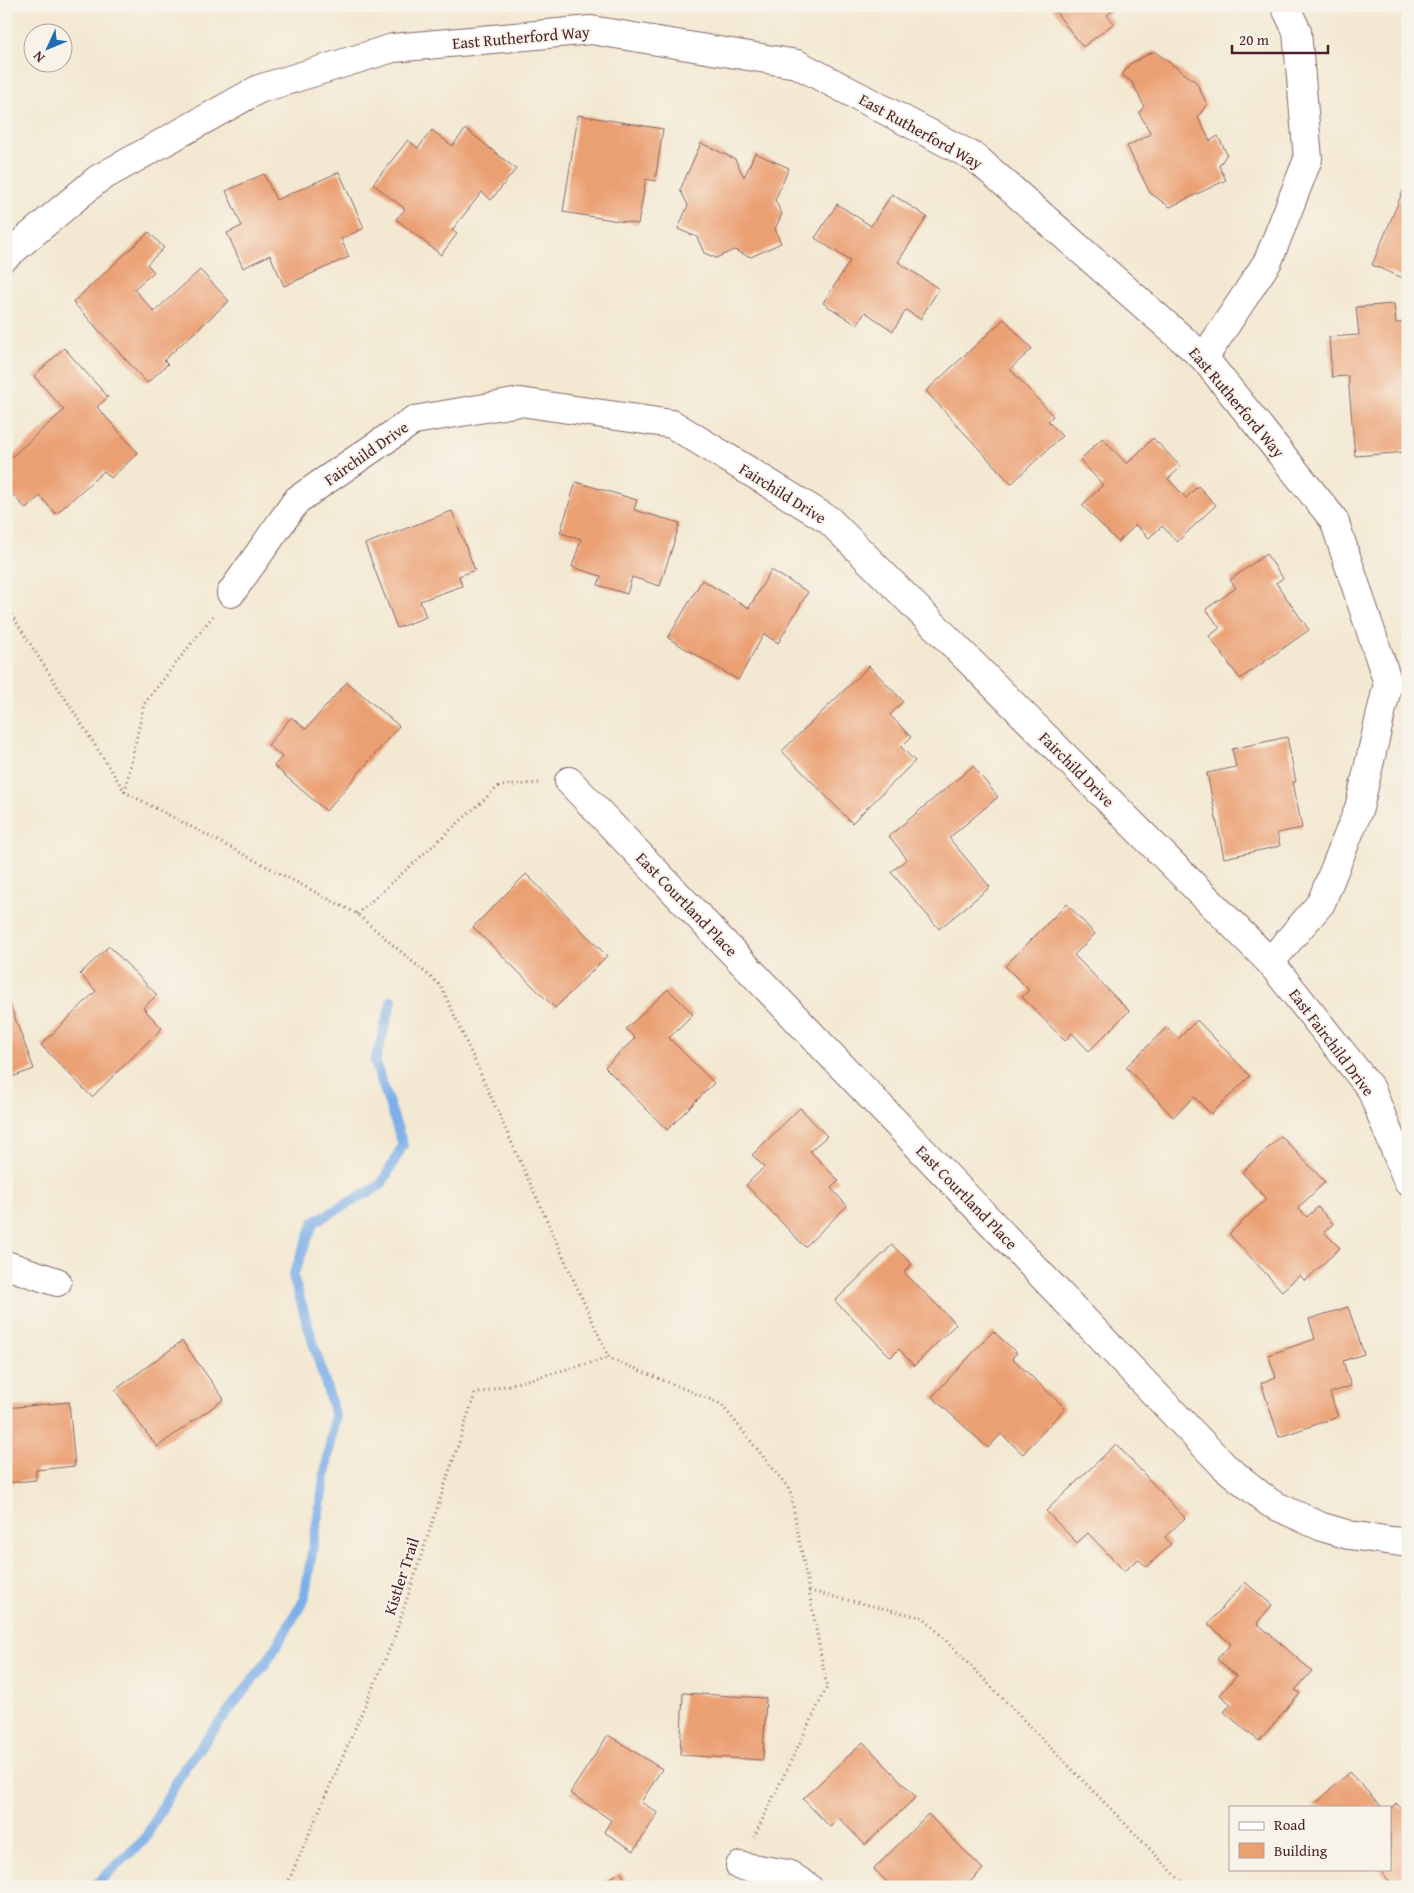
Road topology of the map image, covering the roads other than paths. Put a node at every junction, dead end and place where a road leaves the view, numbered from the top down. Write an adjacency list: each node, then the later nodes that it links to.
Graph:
1 (1285, 6): 3 (street)
2 (6, 256): 3 (street, East Rutherford Way)
3 (1204, 358): 6 (street, East Rutherford Way)
4 (230, 593): 6 (street, Fairchild Drive)
5 (569, 781): 10 (street, East Courtland Place)
6 (1270, 962): 7 (street, East Fairchild Drive)
7 (1408, 1182)
8 (6, 1265): 9 (street)
9 (57, 1282)
10 (1408, 1543)
11 (740, 1866): 12 (street)
12 (808, 1887)

